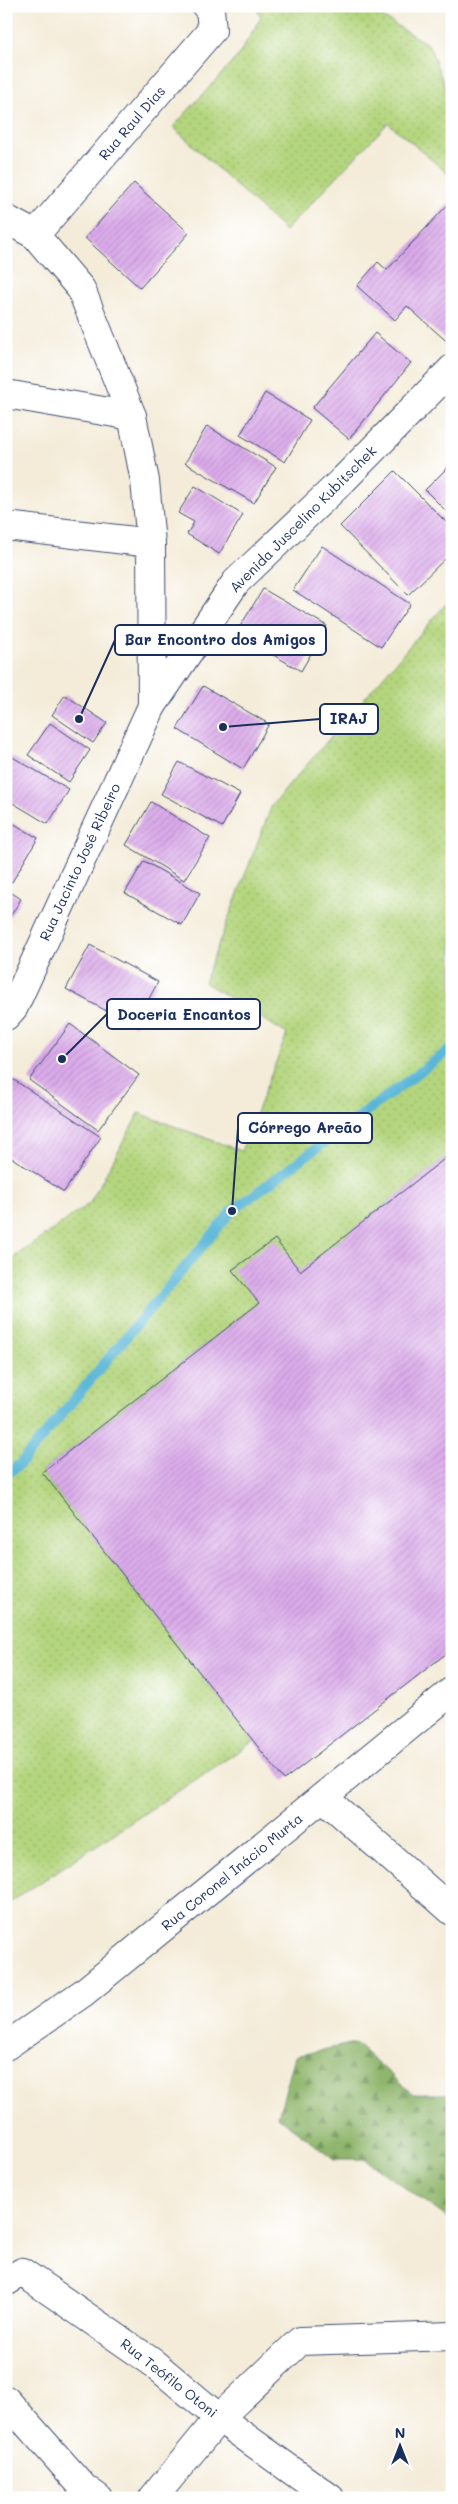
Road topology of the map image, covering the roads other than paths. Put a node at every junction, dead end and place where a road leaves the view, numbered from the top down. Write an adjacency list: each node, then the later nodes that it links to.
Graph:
1 (206, 6): 3 (street, Rua Raul Dias)
2 (6, 219): 3 (street)
3 (34, 235): 6 (street)
4 (452, 369): 9 (street, Avenida Juscelino Kubitschek)
5 (6, 394): 6 (street)
6 (132, 416): 8 (street)
7 (6, 526): 8 (street)
8 (151, 543): 9 (street)
9 (152, 706): 10 (street, Rua Jacinto José Ribeiro)
10 (6, 1016)
11 (452, 1691): 12 (street, Rua Coronel Inácio Murta)
12 (323, 1797): 13 (street); 14 (street, Rua Coronel Inácio Murta)
13 (452, 1911)
14 (6, 2046)
15 (6, 2282): 18 (street, Rua Teófilo Otoni)
16 (452, 2336): 18 (street)
17 (6, 2400): 19 (street)
18 (219, 2418): 20 (street); 21 (street, Rua Teófilo Otoni)
19 (85, 2494)
20 (153, 2498)
21 (330, 2498)

